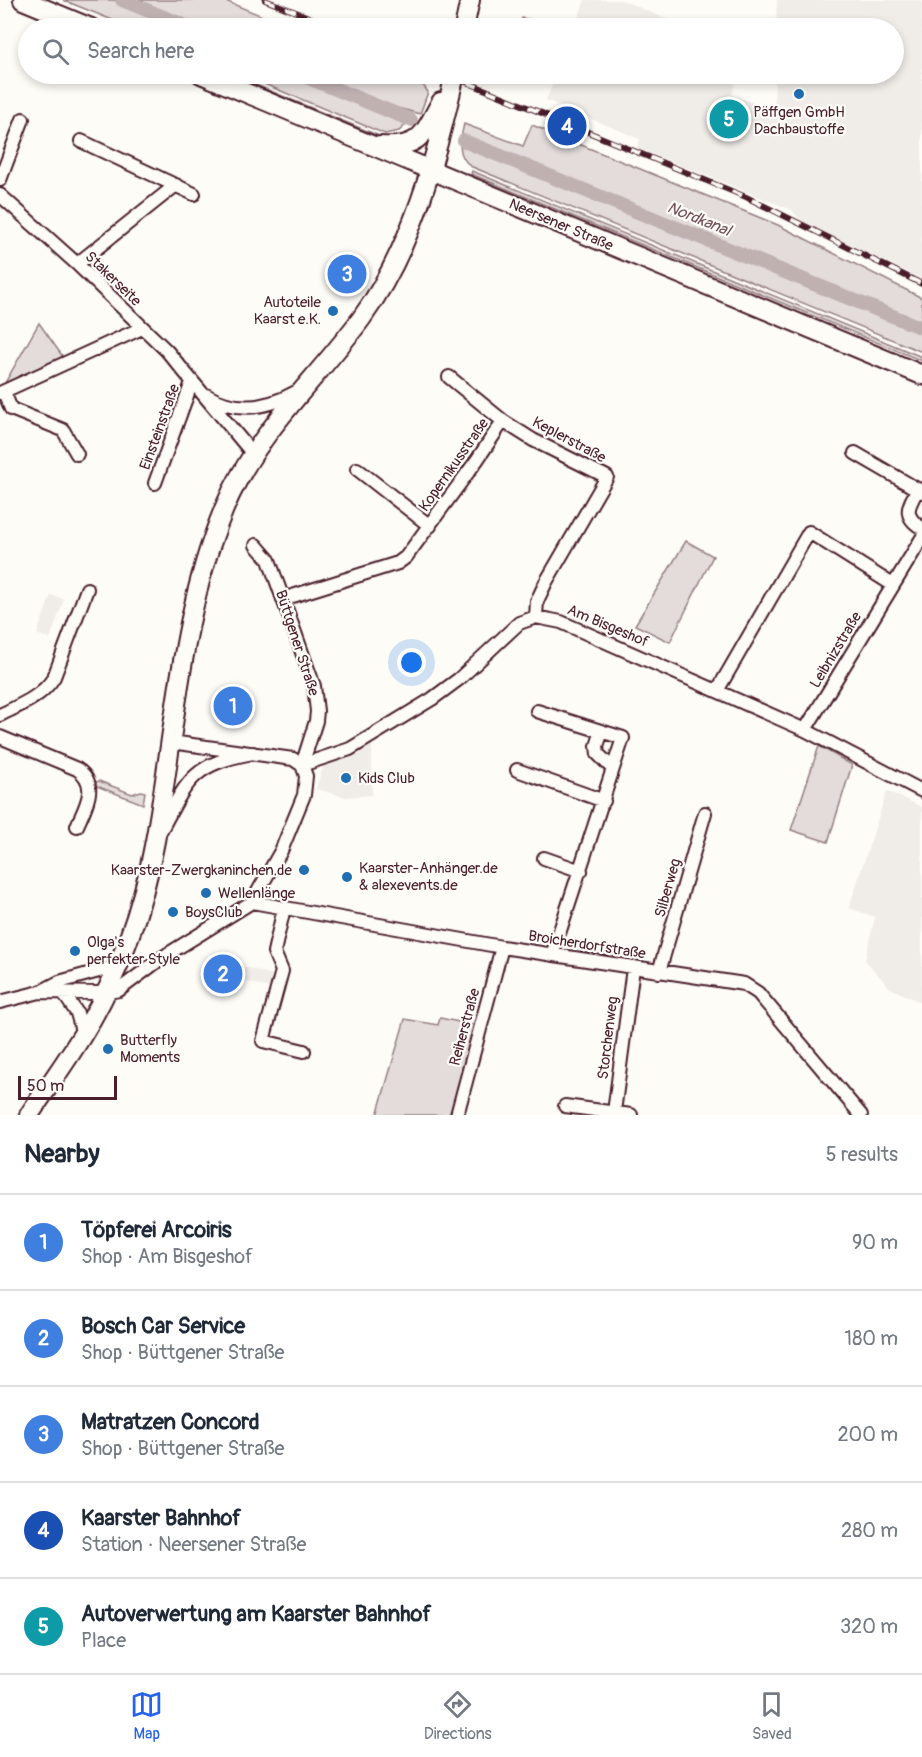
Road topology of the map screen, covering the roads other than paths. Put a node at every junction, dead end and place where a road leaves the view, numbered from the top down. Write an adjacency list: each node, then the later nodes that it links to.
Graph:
1 (23, 0): 3 (main road)
2 (470, 0): 4 (main road)
3 (67, 18)
4 (466, 18)
5 (225, 84): 10 (main road, Neersener Straße)
6 (453, 84): 8 (main road)
7 (22, 119): 12 (street)
8 (439, 119): 10 (main road); 11 (main road)
9 (81, 141): 13 (street)
10 (372, 146): 11 (main road, Neersener Straße)
11 (431, 171): 18 (main road, Neersener Straße); 21 (main road)
12 (0, 180)
13 (176, 184): 14 (street); 16 (street)
14 (194, 194)
15 (0, 195): 16 (street, Stakerseite)
16 (77, 264): 17 (street, Stakerseite)
17 (142, 328): 20 (street, Stakerseite); 22 (street)
18 (922, 375)
19 (449, 377): 23 (street, Keplerstraße)
20 (196, 386): 21 (street, Stakerseite); 26 (street, Stakerseite); 28 (street, Einsteinstraße)
21 (304, 388): 26 (main road)
22 (2, 393): 25 (street)
23 (503, 421): 30 (street, Kopernikusstraße); 37 (street, Keplerstraße)
24 (855, 453): 29 (street)
25 (77, 454)
26 (253, 454): 44 (main road)
27 (357, 469): 30 (street, Kopernikusstraße)
28 (155, 483)
29 (920, 491): 31 (street)
30 (430, 526): 36 (street, Kopernikusstraße)
31 (922, 528)
32 (922, 538): 34 (street, Leibnizstraße)
33 (255, 545): 36 (street, Büttgener Straße)
34 (893, 585): 38 (street); 41 (street, Leibnizstraße)
35 (87, 589): 40 (street)
36 (283, 599): 46 (street, Büttgener Straße)
37 (536, 617): 38 (street, Am Bisgeshof); 46 (street)
38 (717, 691): 41 (street, Am Bisgeshof)
39 (537, 711): 42 (street)
40 (0, 715)
41 (805, 730): 49 (street, Am Bisgeshof)
42 (602, 731): 47 (street); 47 (street)
43 (0, 737): 52 (street)
44 (171, 742): 45 (street); 53 (main road)
45 (253, 753): 46 (street); 53 (street)
46 (302, 765): 56 (street, Büttgener Straße)
47 (613, 769): 50 (street)
48 (517, 770): 50 (street)
49 (922, 791)
50 (604, 801): 55 (street)
51 (705, 813): 62 (street, Silberweg)
52 (77, 826)
53 (155, 842): 60 (main road)
54 (544, 858): 55 (street)
55 (581, 871): 59 (street)
56 (252, 902): 57 (street, Broicherdorfstraße); 65 (street, Büttgener Straße)
57 (284, 908): 58 (street, Broicherdorfstraße); 68 (street)
58 (502, 947): 59 (street, Broicherdorfstraße); 72 (street, Reiherstraße)
59 (552, 955): 61 (street, Broicherdorfstraße)
60 (117, 966): 64 (street); 65 (main road)
61 (633, 968): 62 (street, Broicherdorfstraße); 70 (street, Storchenweg)
62 (659, 972): 74 (street, Broicherdorfstraße)
63 (62, 991): 64 (street); 65 (street); 67 (street)
64 (40, 992): 66 (street)
65 (104, 993): 67 (main road)
66 (0, 1002)
67 (83, 1035): 71 (main road)
68 (304, 1051)
69 (565, 1106): 70 (street)
70 (614, 1112): 73 (street)
71 (29, 1115)
72 (457, 1115)
73 (631, 1115)
74 (861, 1115)

